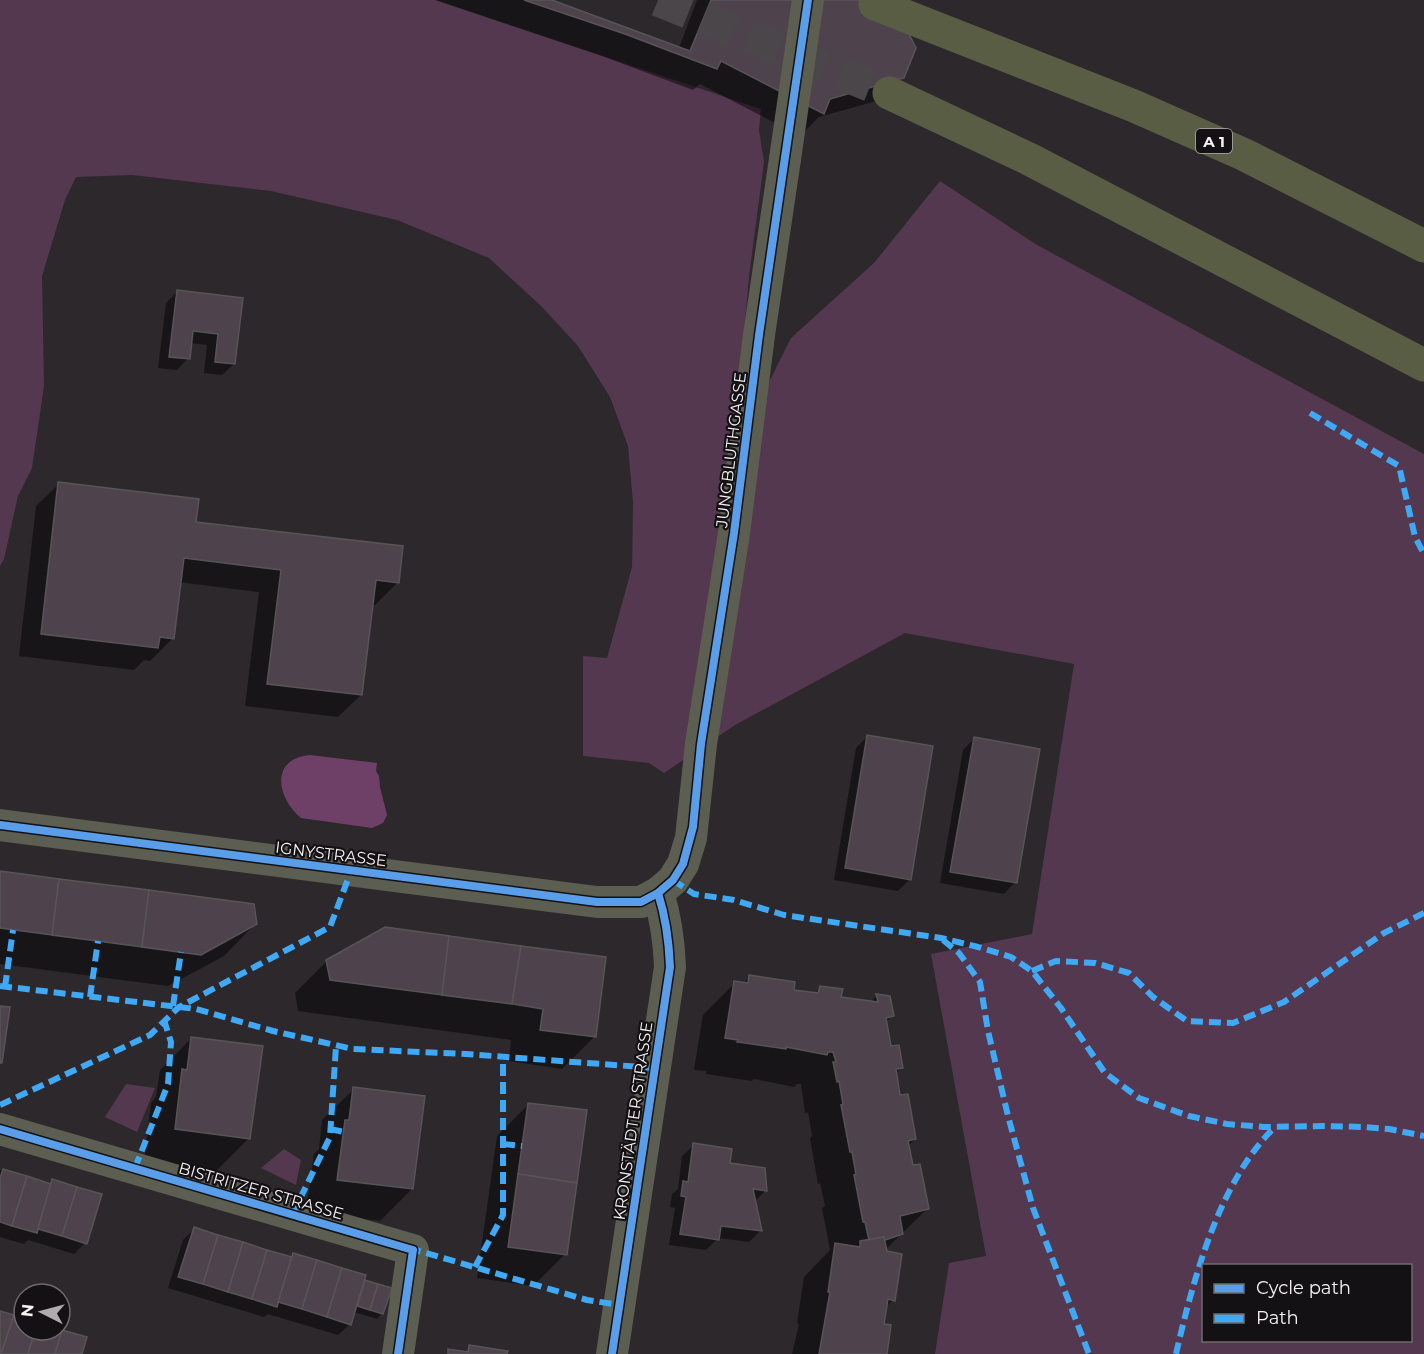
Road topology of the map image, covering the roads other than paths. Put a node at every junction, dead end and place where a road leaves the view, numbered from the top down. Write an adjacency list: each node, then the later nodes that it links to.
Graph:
1 (808, 0): 7 (street, JUNGBLUTHGASSE, bridge)
2 (875, 4): 4 (highway, A 1)
3 (889, 93): 5 (highway)
4 (1424, 246)
5 (1424, 365)
6 (0, 825): 7 (street, IGNYSTRASSE)
7 (657, 893): 10 (street, KRONSTÄDTER STRASSE)
8 (0, 1129): 9 (street, BISTRITZER STRASSE)
9 (398, 1354)
10 (612, 1354)

